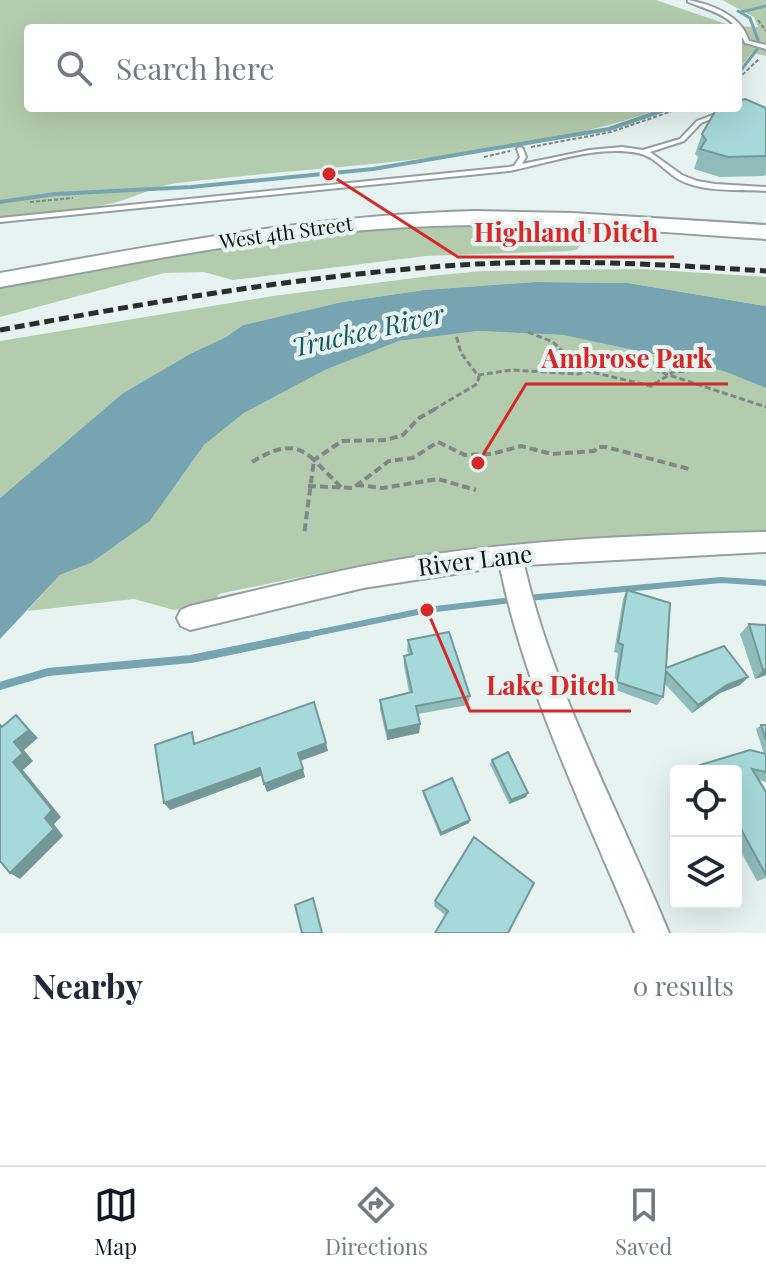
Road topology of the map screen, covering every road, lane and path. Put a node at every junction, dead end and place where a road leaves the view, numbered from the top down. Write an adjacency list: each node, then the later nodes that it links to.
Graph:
1 (690, 1): 3 (lane)
2 (758, 20): 5 (path)
3 (740, 24)
4 (742, 26): 6 (lane)
5 (766, 31)
6 (766, 49): 7 (path)
7 (742, 76)
8 (669, 112): 10 (path)
9 (728, 112): 11 (lane)
10 (520, 149): 12 (path); 13 (lane)
11 (644, 152): 13 (lane); 14 (lane)
12 (480, 158)
13 (516, 168): 17 (lane)
14 (766, 189)
15 (80, 197): 16 (path)
16 (20, 203)
17 (0, 220)
18 (766, 232): 19 (main road, West 4th Street)
19 (0, 280)
20 (528, 332): 24 (path)
21 (456, 335): 23 (path)
22 (697, 364): 24 (path)
23 (478, 375): 24 (path); 26 (path)
24 (669, 377): 25 (path)
25 (766, 407)
26 (314, 460): 27 (path); 30 (path); 31 (path)
27 (252, 462)
28 (689, 469): 29 (path)
29 (356, 485): 31 (path); 32 (path)
30 (308, 486): 31 (path); 33 (path)
31 (342, 488)
32 (476, 490)
33 (304, 535)
34 (766, 542): 35 (street, River Lane)
35 (512, 568): 36 (street, River Lane); 37 (street)
36 (190, 618)
37 (652, 933)

